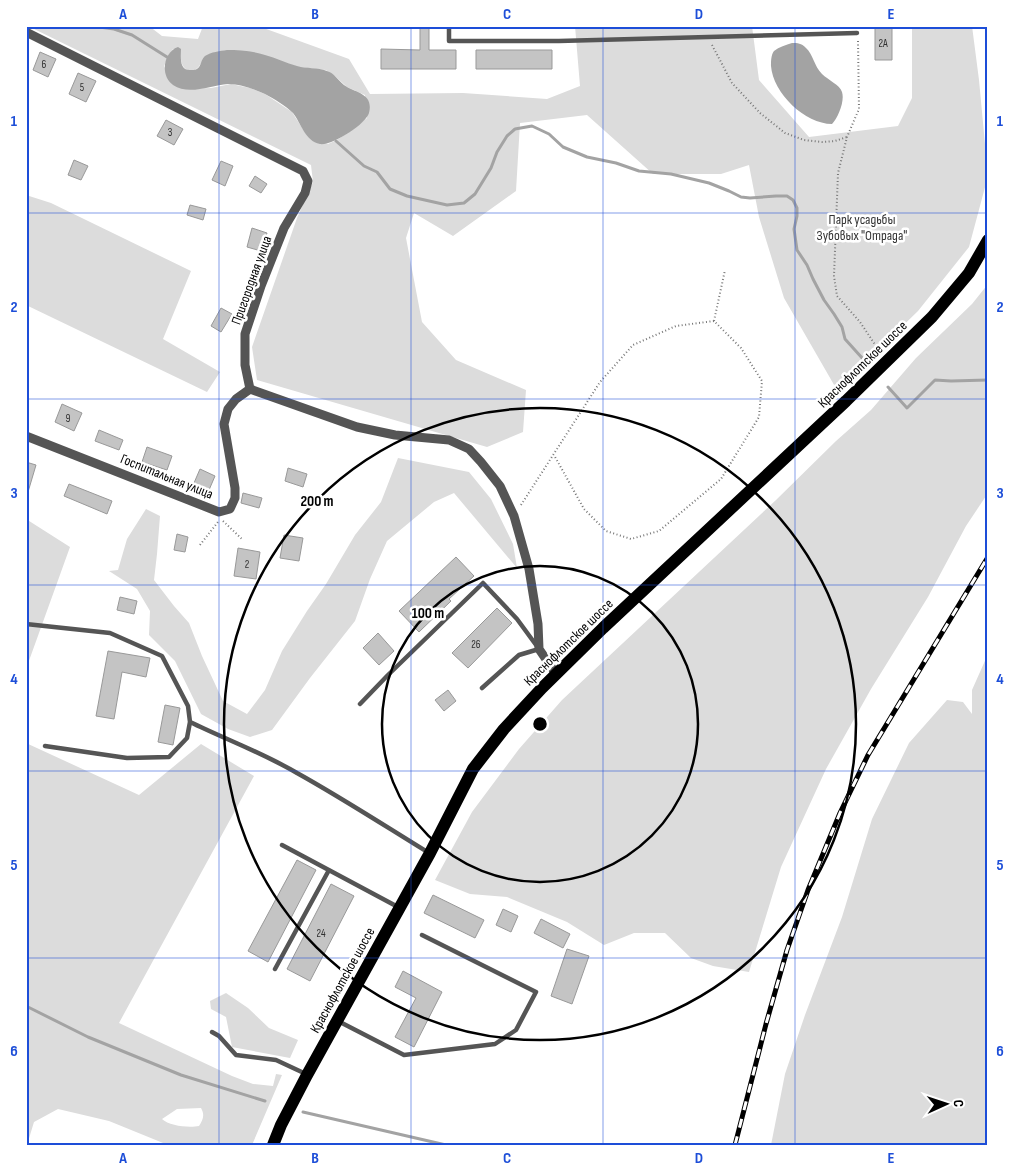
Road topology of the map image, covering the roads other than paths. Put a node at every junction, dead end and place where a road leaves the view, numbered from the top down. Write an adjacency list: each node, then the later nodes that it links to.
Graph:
1 (449, 26): 3 (lane)
2 (26, 32): 5 (street, Пригородная улица)
3 (857, 33)
4 (988, 240): 9 (main road, Краснофлотское шоссе)
5 (250, 389): 6 (street, Госпитальная улица); 8 (street)
6 (26, 436)
7 (26, 624): 12 (lane)
8 (539, 649): 9 (street); 10 (lane); 11 (lane)
9 (556, 674): 15 (main road, Краснофлотское шоссе)
10 (482, 688)
11 (360, 704)
12 (190, 722): 13 (lane); 15 (lane)
13 (45, 746)
14 (282, 845): 16 (lane)
15 (430, 854): 17 (main road, Краснофлотское шоссе)
16 (329, 870): 17 (lane); 19 (lane)
17 (399, 908): 20 (main road, Краснофлотское шоссе)
18 (422, 935): 20 (lane)
19 (275, 969)
20 (337, 1020): 22 (main road, Краснофлотское шоссе)
21 (212, 1032): 22 (lane)
22 (307, 1075): 23 (main road, Краснофлотское шоссе)
23 (273, 1145)

